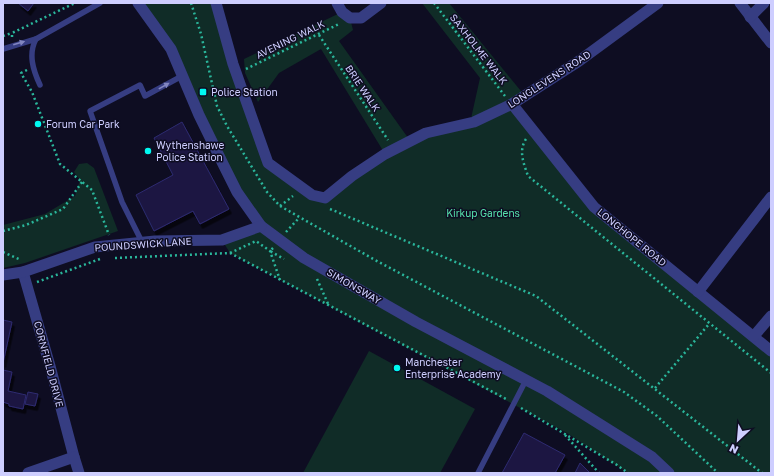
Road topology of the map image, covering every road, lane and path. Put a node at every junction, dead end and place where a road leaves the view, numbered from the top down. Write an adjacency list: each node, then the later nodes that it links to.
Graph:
1 (75, 3): 15 (path)
2 (100, 3): 12 (lane)
3 (138, 3): 24 (street, SIMONSWAY)
4 (191, 3): 33 (path)
5 (216, 3): 23 (street)
6 (337, 3): 14 (street)
7 (381, 3): 14 (street)
8 (434, 3): 26 (path, SAXHOLME WALK)
9 (658, 3): 26 (street, LONGLEVENS ROAD)
10 (740, 3): 13 (street)
11 (764, 3): 13 (street)
12 (94, 5): 18 (lane)
13 (750, 17): 19 (street)
14 (350, 18): 16 (path, AVENING WALK)
15 (12, 33): 17 (path); 20 (path)
16 (319, 35): 23 (path, AVENING WALK); 27 (path, BRIE WALK)
17 (3, 36)
18 (36, 38): 20 (lane, one-way to 18); 22 (lane)
19 (771, 43)
20 (11, 46): 21 (lane)
21 (3, 49)
22 (33, 67): 25 (lane); 29 (path)
23 (236, 74): 30 (street)
24 (182, 76): 34 (street, SIMONSWAY); 36 (lane, one-way to 24)
25 (40, 85)
26 (512, 104): 27 (street, LONGLEVENS ROAD); 49 (street, LONGHOPE ROAD)
27 (395, 150): 32 (street, LONGLEVENS ROAD)
28 (522, 155): 52 (path)
29 (82, 182): 35 (path); 37 (path)
30 (302, 189): 32 (street); 33 (path)
31 (771, 197): 49 (street)
32 (325, 198): 57 (path)
33 (280, 206): 67 (path)
34 (260, 226): 36 (street, POUNDSWICK LANE); 56 (street, SIMONSWAY)
35 (3, 231)
36 (142, 243): 37 (street, POUNDSWICK LANE)
37 (111, 245): 44 (street, POUNDSWICK LANE)
38 (270, 251): 40 (path); 43 (path); 47 (path)
39 (3, 252): 44 (path)
40 (230, 253): 42 (path); 47 (path)
41 (102, 258): 48 (path)
42 (110, 258)
43 (288, 262)
44 (26, 271): 45 (street, POUNDSWICK LANE); 48 (street, CORNFIELD DRIVE)
45 (3, 275)
46 (312, 277): 50 (path)
47 (280, 280): 50 (path)
48 (27, 286): 60 (street, CORNFIELD DRIVE)
49 (698, 292): 53 (street, LONGHOPE ROAD)
50 (329, 306): 58 (path)
51 (771, 316): 53 (street)
52 (709, 324): 55 (path); 57 (path)
53 (754, 336): 54 (street, LONGHOPE ROAD)
54 (771, 351)
55 (771, 373)
56 (526, 380): 58 (lane); 66 (street, SIMONSWAY)
57 (655, 388): 68 (path)
58 (514, 404): 59 (path); 63 (lane)
59 (562, 433): 64 (path); 65 (path)
60 (74, 457): 61 (street); 62 (street, CORNFIELD DRIVE)
61 (28, 473)
62 (79, 473)
63 (478, 473)
64 (599, 473)
65 (628, 473)
66 (669, 473)
67 (718, 473)
68 (762, 473)

